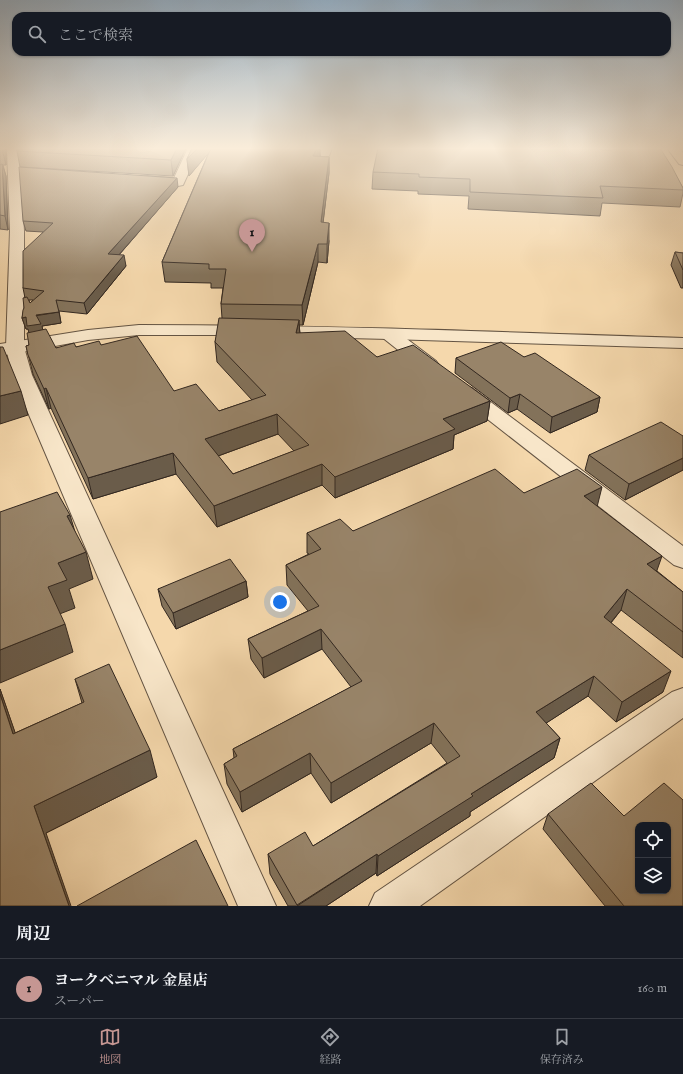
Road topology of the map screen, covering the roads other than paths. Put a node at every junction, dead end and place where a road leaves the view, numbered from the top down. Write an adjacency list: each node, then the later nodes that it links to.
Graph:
1 (11, 190): 2 (street)
2 (8, 310): 5 (street)
3 (389, 334): 4 (street); 5 (street); 6 (street)
4 (683, 344)
5 (8, 348): 8 (street)
6 (683, 559)
7 (683, 701): 9 (street)
8 (257, 906)
9 (388, 906)

